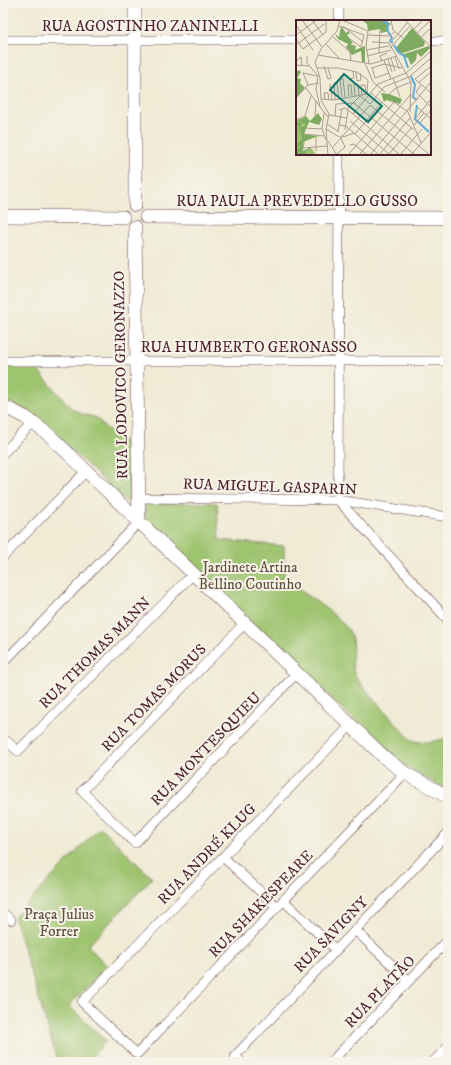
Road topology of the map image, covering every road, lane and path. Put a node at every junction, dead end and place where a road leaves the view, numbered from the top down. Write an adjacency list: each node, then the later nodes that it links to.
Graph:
1 (135, 3): 5 (main road)
2 (339, 3): 3 (street)
3 (339, 20)
4 (3, 40): 5 (street, RUA AGOSTINHO ZANINELLI)
5 (135, 40): 6 (street, RUA AGOSTINHO ZANINELLI); 10 (main road)
6 (296, 40)
7 (431, 41): 8 (street)
8 (448, 41)
9 (339, 155): 14 (street)
10 (135, 205): 12 (main road); 13 (main road)
11 (3, 216): 12 (main road)
12 (123, 217): 16 (main road)
13 (146, 217): 14 (main road, RUA PAULA PREVEDELLO GUSSO); 16 (main road)
14 (338, 217): 15 (main road, RUA PAULA PREVEDELLO GUSSO); 19 (street)
15 (448, 218)
16 (135, 227): 18 (main road, RUA LODOVICO GERONAZZO)
17 (3, 361): 18 (street, RUA HUMBERTO GERONASSO)
18 (136, 361): 19 (street, RUA HUMBERTO GERONASSO); 25 (main road, RUA LODOVICO GERONAZZO)
19 (338, 361): 20 (street, RUA HUMBERTO GERONASSO); 26 (street)
20 (448, 361)
21 (3, 406): 22 (main road)
22 (34, 422): 23 (street); 24 (main road)
23 (3, 453)
24 (86, 471): 28 (main road); 29 (street)
25 (138, 498): 26 (street, RUA MIGUEL GASPARIN); 28 (main road, RUA LODOVICO GERONAZZO)
26 (338, 500): 27 (street, RUA MIGUEL GASPARIN); 31 (street)
27 (448, 517)
28 (139, 522): 30 (main road); 33 (street)
29 (3, 557)
30 (193, 574): 32 (main road); 36 (street, RUA THOMAS MANN)
31 (448, 620)
32 (245, 623): 34 (main road); 40 (street, RUA TOMAS MORUS)
33 (3, 663)
34 (297, 673): 35 (main road); 40 (street, RUA MONTESQUIEU)
35 (351, 725): 37 (main road); 41 (street, RUA ANDRÉ KLUG)
36 (3, 738)
37 (405, 773): 38 (main road); 42 (street, RUA SHAKESPEARE)
38 (448, 797)
39 (448, 833): 46 (street, RUA SAVIGNY)
40 (135, 844)
41 (223, 857): 43 (street); 51 (street, RUA ANDRÉ KLUG)
42 (283, 900): 43 (street, RUA SHAKESPEARE); 48 (street)
43 (277, 907): 51 (street, RUA SHAKESPEARE)
44 (3, 913): 45 (street)
45 (10, 920)
46 (355, 930): 48 (street, RUA SAVIGNY); 49 (street)
47 (448, 940): 49 (street, RUA PLATÃO)
48 (336, 950): 52 (street, RUA SAVIGNY)
49 (409, 981): 53 (street, RUA PLATÃO)
50 (448, 1047): 54 (street)
51 (137, 1054)
52 (238, 1059)
53 (331, 1062)
54 (433, 1062)

